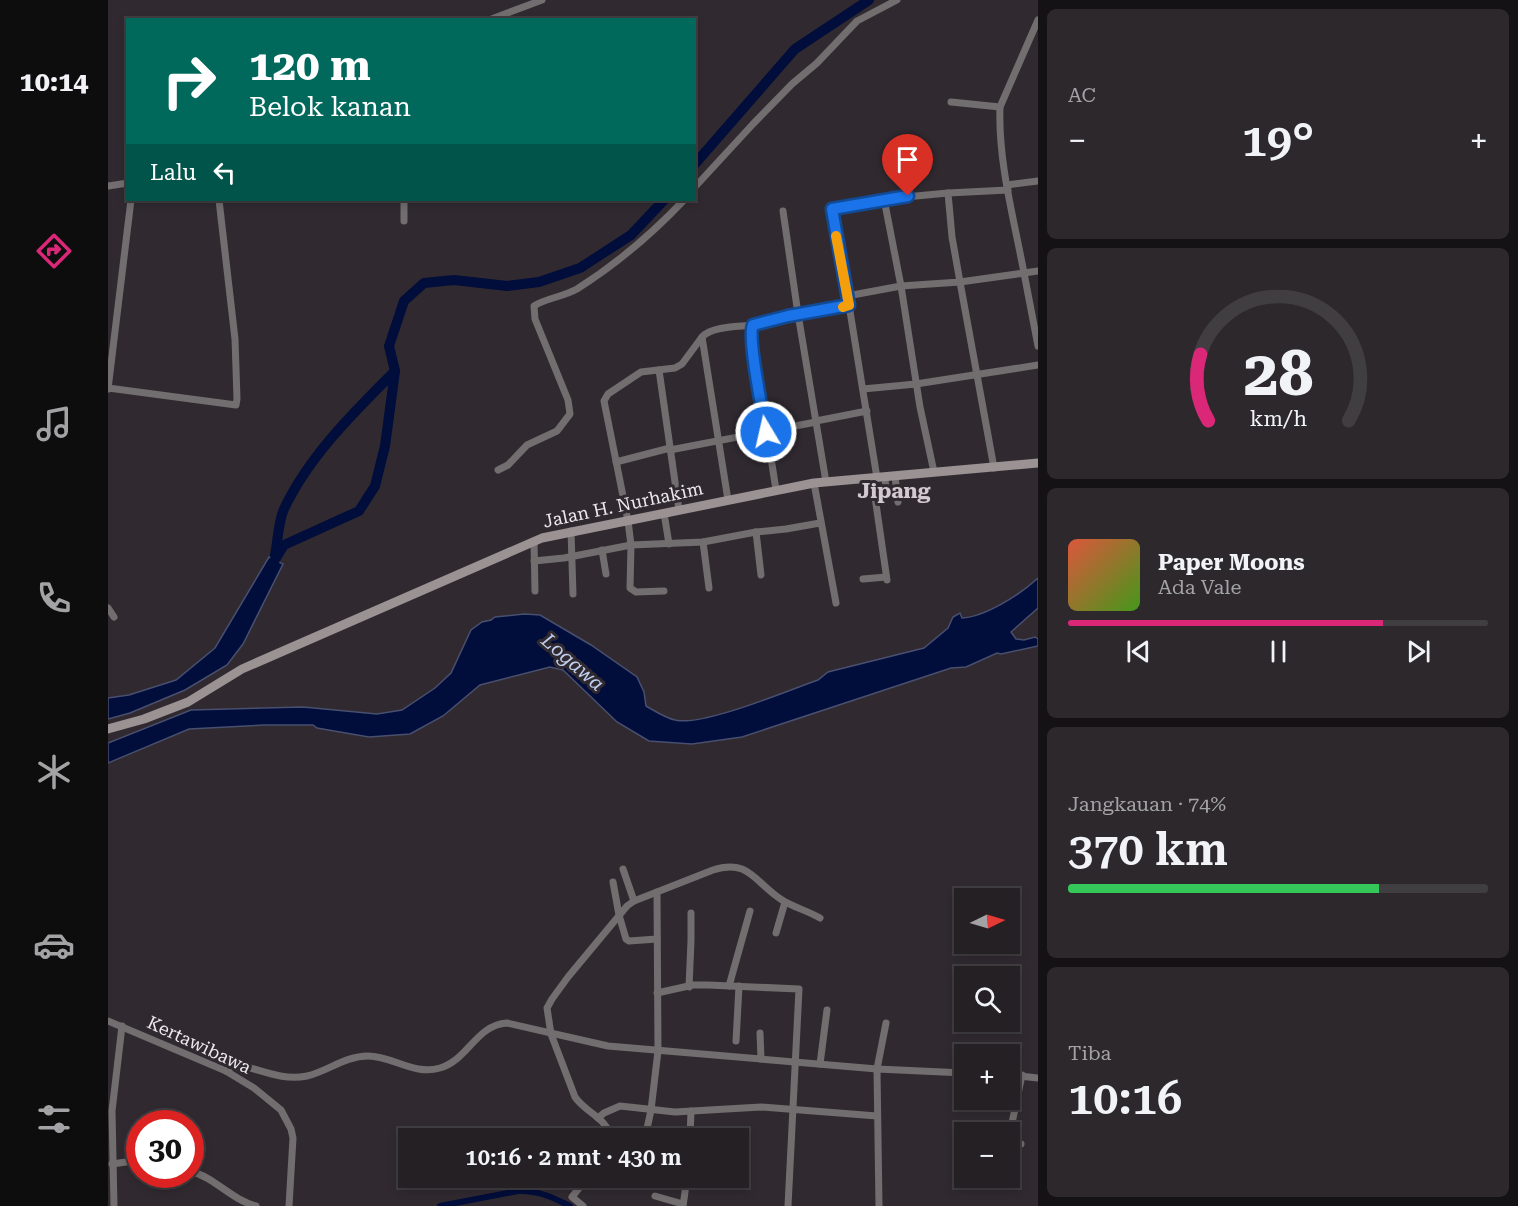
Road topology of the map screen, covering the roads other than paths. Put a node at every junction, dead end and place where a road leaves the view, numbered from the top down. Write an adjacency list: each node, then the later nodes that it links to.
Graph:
1 (542, 0): 3 (street)
2 (897, 0): 10 (street)
3 (494, 18)
4 (1038, 20): 6 (street)
5 (951, 102): 6 (street)
6 (1000, 106): 11 (street)
7 (1038, 181): 11 (street)
8 (126, 183): 9 (street)
9 (108, 186)
10 (696, 186)
11 (1007, 188): 12 (street); 21 (street)
12 (948, 193): 13 (street); 22 (street)
13 (884, 199): 23 (street); 24 (street)
14 (130, 201): 34 (street)
15 (219, 201): 34 (street)
16 (404, 201): 19 (street)
17 (683, 201): 44 (street)
18 (783, 210): 26 (street)
19 (404, 221)
20 (1038, 271): 21 (street)
21 (1024, 273): 22 (street); 29 (street)
22 (960, 282): 23 (street); 32 (street)
23 (901, 286): 24 (street); 33 (street)
24 (847, 296): 25 (street)
25 (849, 305): 26 (street); 35 (street)
26 (798, 314): 27 (street); 37 (street)
27 (753, 325): 28 (street); 38 (street)
28 (702, 337): 31 (street); 39 (street)
29 (1038, 346)
30 (1038, 365): 32 (street)
31 (659, 370): 40 (street); 41 (street)
32 (978, 375): 33 (street); 43 (street)
33 (916, 384): 35 (street); 45 (street)
34 (108, 389)
35 (863, 389): 36 (street)
36 (867, 411): 37 (street); 47 (street)
37 (816, 422): 38 (street); 48 (street)
38 (766, 432): 39 (street); 50 (street)
39 (719, 441): 40 (street); 51 (street)
40 (670, 449): 41 (street); 53 (street)
41 (616, 462): 55 (street)
42 (1038, 463): 43 (main road, Jalan H. Nurhakim)
43 (994, 468): 45 (main road, Jalan H. Nurhakim)
44 (498, 470)
45 (934, 472): 46 (main road, Jalan H. Nurhakim)
46 (895, 476): 47 (main road, Jalan H. Nurhakim); 52 (street)
47 (881, 477): 48 (main road, Jalan H. Nurhakim); 68 (street)
48 (826, 482): 49 (main road, Jalan H. Nurhakim)
49 (814, 483): 50 (main road, Jalan H. Nurhakim); 56 (street)
50 (776, 490): 51 (main road, Jalan H. Nurhakim)
51 (728, 500): 53 (main road, Jalan H. Nurhakim)
52 (898, 502)
53 (679, 510): 54 (main road, Jalan H. Nurhakim)
54 (664, 513): 55 (main road, Jalan H. Nurhakim); 61 (street)
55 (628, 521): 57 (main road, Jalan H. Nurhakim); 62 (street)
56 (820, 523): 58 (street); 73 (street)
57 (572, 531): 59 (main road, Jalan H. Nurhakim); 64 (street)
58 (756, 532): 60 (street); 67 (street)
59 (534, 541): 65 (street); 76 (main road, Jalan H. Nurhakim)
60 (704, 542): 61 (street); 69 (street)
61 (669, 544): 62 (street)
62 (631, 545): 63 (street); 71 (street)
63 (602, 550): 64 (street); 66 (street)
64 (573, 556): 65 (street); 72 (street)
65 (534, 561): 70 (street)
66 (606, 574)
67 (761, 575)
68 (863, 579)
69 (710, 588)
70 (535, 591)
71 (664, 591)
72 (573, 594)
73 (836, 603)
74 (108, 608): 75 (street)
75 (114, 617)
76 (108, 729)
77 (623, 869): 80 (street)
78 (613, 882): 84 (street)
79 (657, 894): 80 (street); 81 (street); 87 (street)
80 (634, 901): 84 (street)
81 (784, 905): 85 (street); 86 (street)
82 (750, 911): 88 (street)
83 (691, 913): 90 (street)
84 (620, 918): 87 (street); 97 (street)
85 (820, 918)
86 (776, 933)
87 (657, 939): 91 (street)
88 (729, 986): 89 (street); 90 (street)
89 (739, 986): 98 (street); 101 (street)
90 (689, 987): 91 (street)
91 (657, 993): 99 (street)
92 (827, 1010): 102 (street)
93 (108, 1021): 95 (street, Kertawibawa)
94 (886, 1023): 103 (street)
95 (122, 1026): 104 (street, Kertawibawa); 118 (street)
96 (760, 1033): 100 (street)
97 (555, 1035): 99 (street); 104 (street); 111 (street)
98 (736, 1041)
99 (658, 1051): 100 (street); 109 (street)
100 (761, 1059): 101 (street)
101 (795, 1062): 102 (street); 108 (street)
102 (820, 1064): 103 (street)
103 (877, 1069): 105 (street); 112 (street)
104 (226, 1071): 128 (street, Kertawibawa)
105 (954, 1073)
106 (1022, 1076): 107 (street); 116 (street)
107 (1038, 1078)
108 (794, 1108): 110 (street); 112 (street); 130 (street)
109 (651, 1110): 110 (street); 111 (street); 114 (street)
110 (691, 1111): 115 (street)
111 (600, 1116): 113 (street)
112 (877, 1116): 131 (street)
113 (607, 1128)
114 (647, 1128)
115 (690, 1128)
116 (1021, 1144)
117 (126, 1162): 118 (street)
118 (112, 1164): 120 (street)
119 (204, 1176): 127 (street)
120 (110, 1181): 126 (street)
121 (579, 1188): 129 (street)
122 (686, 1188): 125 (street)
123 (655, 1196): 124 (street)
124 (666, 1203): 125 (street)
125 (683, 1205)
126 (114, 1206)
127 (256, 1206)
128 (289, 1206)
129 (583, 1206)
130 (788, 1206)
131 (879, 1206)

